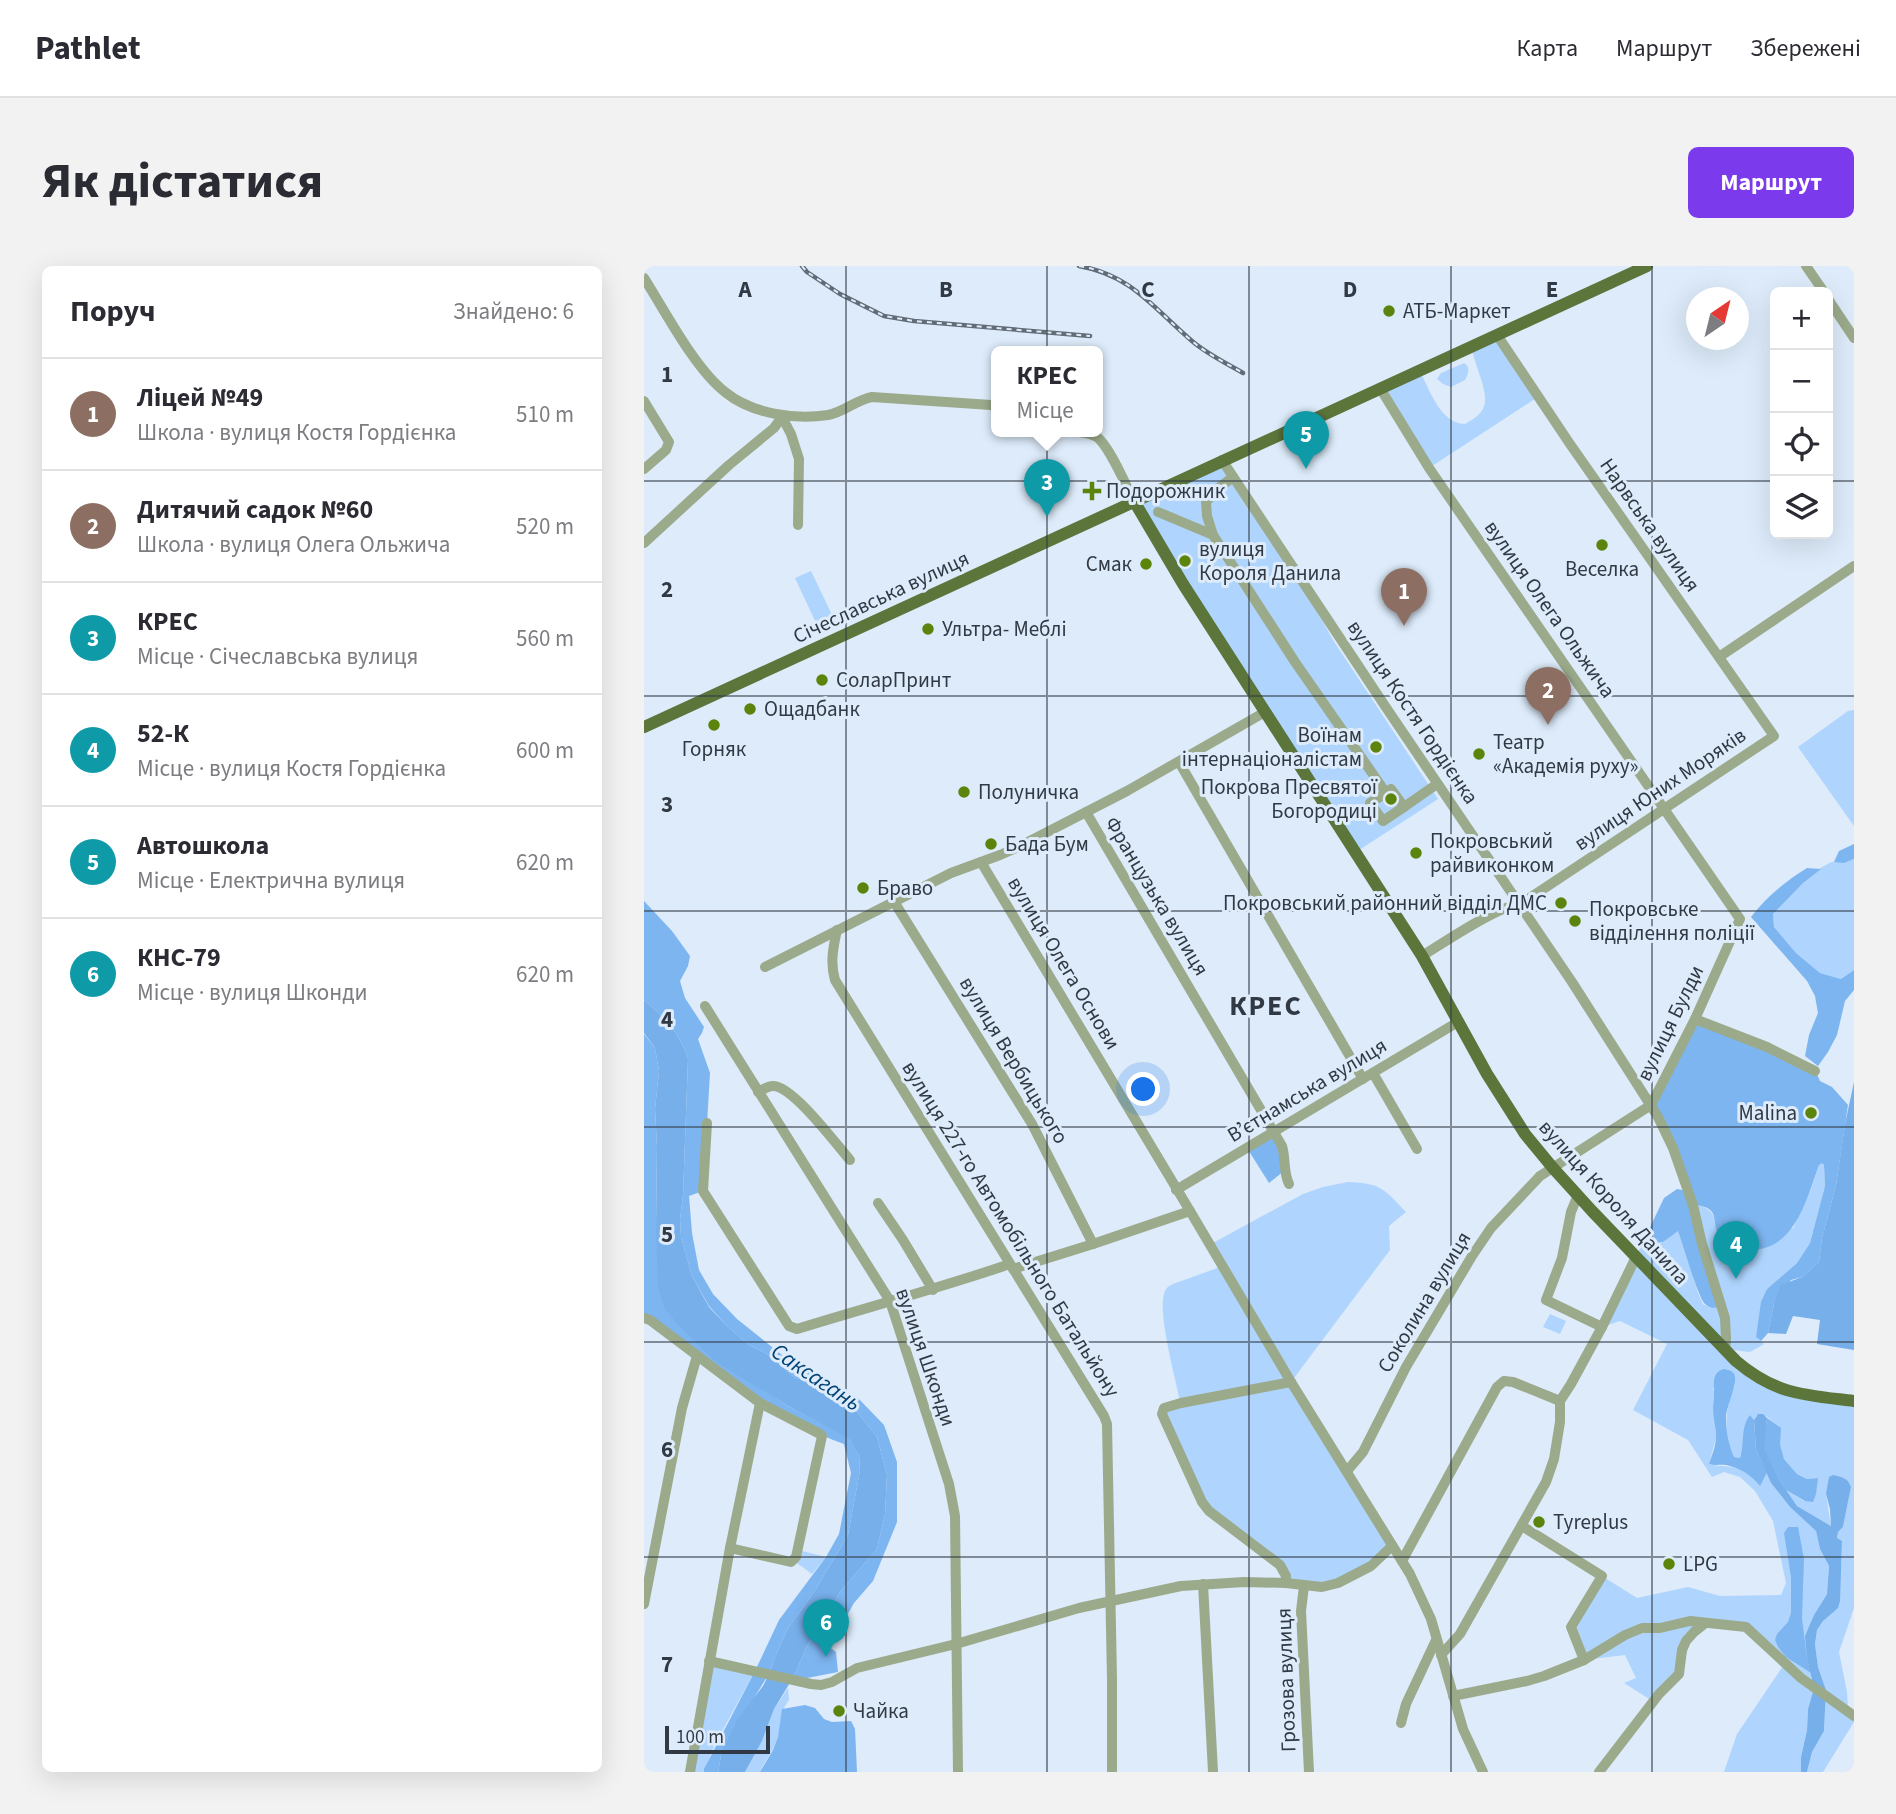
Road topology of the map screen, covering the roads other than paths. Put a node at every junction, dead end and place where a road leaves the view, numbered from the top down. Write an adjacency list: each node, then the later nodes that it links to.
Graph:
1 (1647, 266): 6 (main road, Січеславська вулиця)
2 (1806, 266): 4 (street)
3 (644, 278): 11 (street)
4 (1821, 287)
5 (1833, 306): 7 (street)
6 (1497, 335): 8 (main road, Січеславська вулиця); 22 (street, Нарвська вулиця)
7 (1854, 338)
8 (1380, 388): 13 (main road, Січеславська вулиця); 30 (street, вулиця Олега Ольжича)
9 (644, 401): 14 (street)
10 (991, 405): 11 (street)
11 (782, 417): 18 (street); 20 (street)
12 (1096, 437): 16 (street)
13 (1223, 460): 15 (street, вулиця Костя Гордієнка); 16 (main road, Січеславська вулиця)
14 (644, 469)
15 (1233, 477): 19 (street); 27 (street, вулиця Костя Гордієнка)
16 (1134, 501): 23 (main road, вулиця Короля Данила); 24 (main road, Січеславська вулиця)
17 (1158, 512): 19 (street)
18 (798, 526)
19 (1213, 535): 28 (street)
20 (644, 543)
21 (1854, 566): 22 (street)
22 (1719, 657): 25 (street, Нарвська вулиця)
23 (1265, 712): 26 (street); 37 (main road, вулиця Короля Данила)
24 (644, 727)
25 (1774, 736): 30 (street, вулиця Юних Моряків)
26 (1179, 762): 31 (street); 43 (street)
27 (1437, 783): 29 (street); 34 (street, вулиця Костя Гордієнка)
28 (1385, 793): 29 (street); 29 (street)
29 (1404, 807)
30 (1665, 808): 34 (street, вулиця Юних Моряків); 35 (street, вулиця Олега Ольжича)
31 (1086, 812): 32 (street); 47 (street, Французька вулиця)
32 (981, 862): 33 (street); 52 (street, вулиця Олега Основи)
33 (893, 900): 36 (street); 56 (street, вулиця Вербицького)
34 (1520, 905): 37 (street, вулиця Юних Моряків); 45 (street, вулиця Костя Гордієнка)
35 (1740, 919): 40 (street, вулиця Булди)
36 (837, 930): 38 (street); 58 (street, вулиця 227-го Автомобільного Батальйону)
37 (1422, 956): 41 (main road, вулиця Короля Данила)
38 (765, 967)
39 (705, 1006): 44 (street, вулиця Шконди)
40 (1695, 1019): 42 (street); 45 (street, вулиця Булди)
41 (1458, 1022): 43 (street, Вʼєтнамська вулиця); 50 (main road, вулиця Короля Данила)
42 (1815, 1070)
43 (1368, 1076): 47 (street, Вʼєтнамська вулиця); 48 (street)
44 (758, 1092): 49 (street); 60 (street, вулиця Шконди)
45 (1651, 1105): 50 (street, Соколина вулиця); 63 (street, вулиця Костя Гордієнка)
46 (706, 1123): 60 (street)
47 (1274, 1132): 51 (street, Французька вулиця); 52 (street, Вʼєтнамська вулиця)
48 (1417, 1149)
49 (850, 1160)
50 (1553, 1168): 53 (main road, вулиця Короля Данила); 69 (street, Соколина вулиця)
51 (1289, 1184)
52 (1176, 1190): 55 (street, вулиця Олега Основи)
53 (1578, 1195): 57 (main road, вулиця Короля Данила); 62 (street)
54 (878, 1203): 59 (street)
55 (1190, 1211): 56 (street); 65 (street, вулиця Олега Основи)
56 (1093, 1244): 58 (street)
57 (1636, 1257): 62 (street); 63 (main road, вулиця Короля Данила)
58 (1012, 1267): 59 (street); 77 (street, вулиця 227-го Автомобільного Батальйону)
59 (933, 1290): 60 (street)
60 (890, 1301): 81 (street, вулиця Шконди)
61 (644, 1318): 64 (street)
62 (1602, 1327): 66 (street)
63 (1724, 1349): 67 (main road)
64 (697, 1356): 68 (street); 78 (street)
65 (1291, 1382): 69 (street, вулиця Олега Основи); 74 (street)
66 (1560, 1401): 70 (street); 73 (street)
67 (1854, 1401)
68 (760, 1403): 72 (street); 72 (street)
69 (1348, 1471): 71 (street, вулиця Олега Основи)
70 (1522, 1526): 82 (street); 83 (street)
71 (1392, 1546): 73 (street, вулиця Олега Основи); 76 (street)
72 (730, 1548): 84 (street)
73 (1402, 1561): 80 (street, вулиця Олега Основи)
74 (1286, 1583): 75 (street); 76 (street)
75 (1203, 1584): 77 (street); 91 (street)
76 (1304, 1586): 92 (street, Грозова вулиця)
77 (1110, 1600): 81 (street); 90 (street, вулиця 227-го Автомобільного Батальйону)
78 (644, 1604)
79 (1704, 1623): 83 (street); 86 (street); 94 (street)
80 (1436, 1640): 82 (street, вулиця Олега Основи); 87 (street)
81 (956, 1644): 84 (street); 89 (street, вулиця Шконди)
82 (1441, 1655): 85 (street, вулиця Олега Основи)
83 (1584, 1660): 85 (street)
84 (709, 1661): 88 (street)
85 (1453, 1696): 93 (street, вулиця Олега Основи)
86 (1854, 1716)
87 (1401, 1723)
88 (690, 1772)
89 (958, 1772)
90 (1112, 1772)
91 (1213, 1772)
92 (1309, 1772)
93 (1483, 1772)
94 (1599, 1772)

